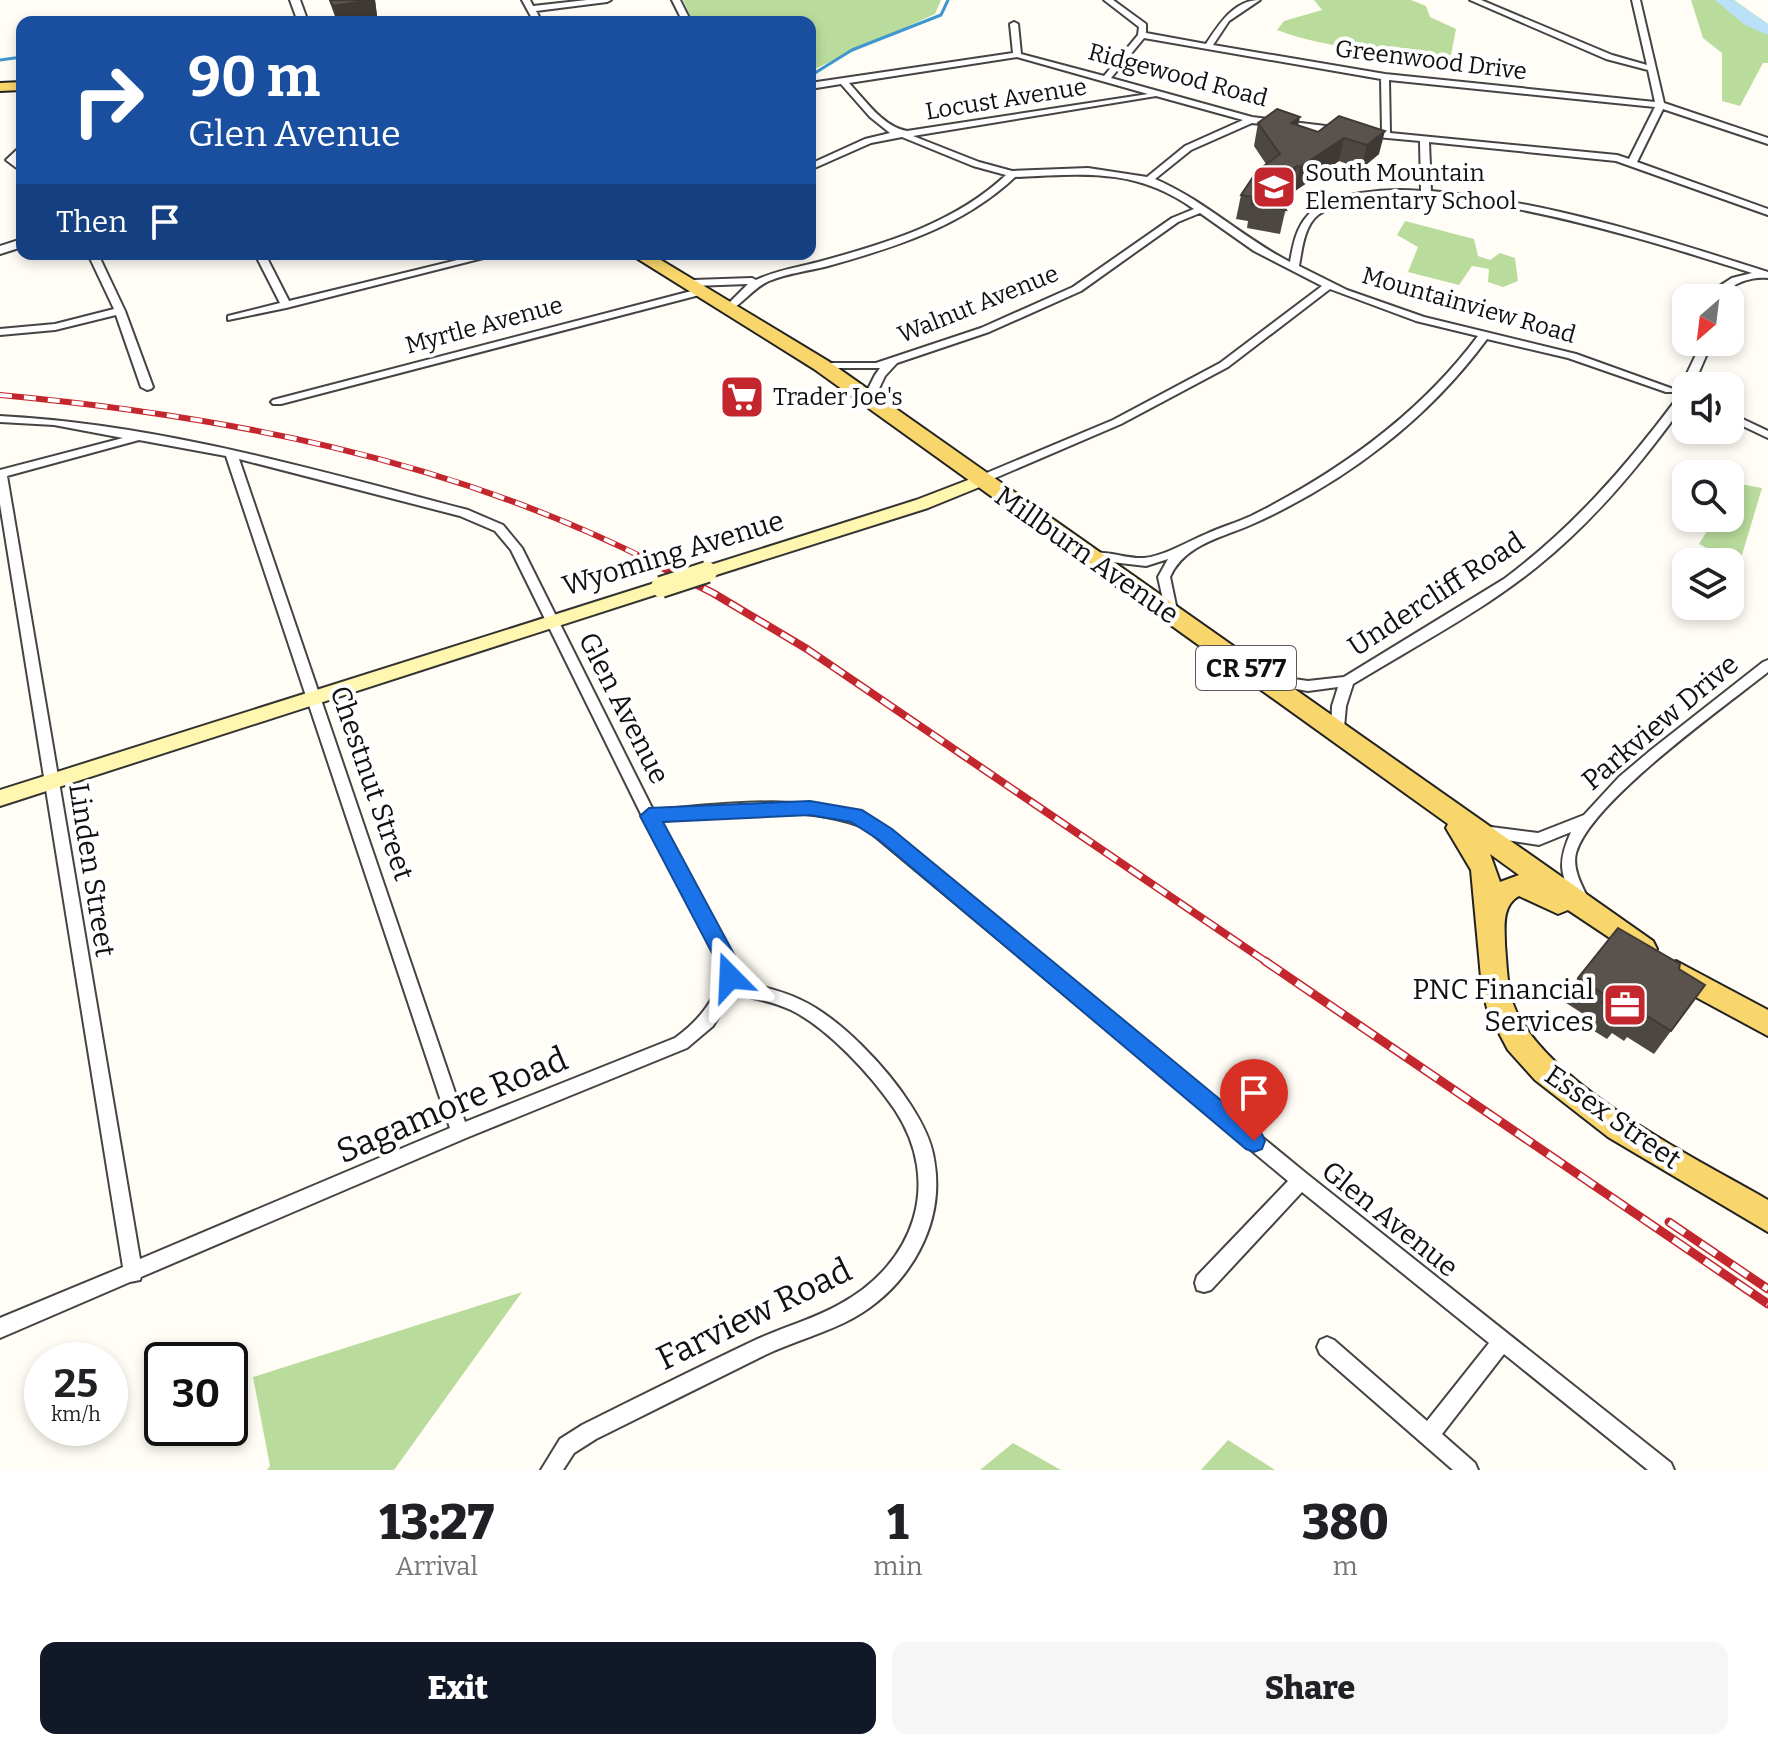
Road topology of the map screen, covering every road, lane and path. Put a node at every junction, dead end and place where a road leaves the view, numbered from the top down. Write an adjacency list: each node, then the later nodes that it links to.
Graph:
1 (607, 0): 6 (street)
2 (1108, 0): 8 (street)
3 (1256, 0): 9 (street)
4 (1474, 0): 11 (street)
5 (1636, 0): 11 (street)
6 (529, 4)
7 (1014, 24): 10 (street)
8 (1142, 35): 9 (street, Greenwood Drive); 13 (street)
9 (1208, 47): 12 (street, Greenwood Drive)
10 (1017, 55): 13 (street, Ridgewood Road); 14 (street, Ridgewood Road)
11 (1652, 69): 17 (street)
12 (1385, 77): 17 (street, Greenwood Drive); 21 (street)
13 (1106, 79): 16 (street, Ridgewood Road)
14 (843, 81): 15 (street, Ridgewood Road); 20 (street, Mountainview Road)
15 (816, 85)
16 (1158, 95): 18 (street, Ridgewood Road); 20 (street, Locust Avenue)
17 (1660, 105): 22 (street, Greenwood Drive); 24 (street)
18 (1251, 120): 21 (street, Ridgewood Road); 27 (street)
19 (1768, 130): 22 (street)
20 (900, 134): 25 (street, Locust Avenue); 26 (street, Mountainview Road)
21 (1386, 135): 23 (street, Ridgewood Road)
22 (1763, 139)
23 (1424, 140): 24 (street, Ridgewood Road); 28 (street)
24 (1633, 161): 30 (street, Ridgewood Road)
25 (816, 164)
26 (1012, 174): 27 (street, Mountainview Road); 38 (street, Myrtle Avenue)
27 (1149, 180): 29 (street, Mountainview Road)
28 (1426, 194): 31 (street); 36 (street)
29 (1200, 210): 36 (street, Mountainview Road); 48 (street, Walnut Avenue)
30 (1768, 212)
31 (1712, 257): 37 (street); 39 (street)
32 (96, 260): 44 (street)
33 (263, 260): 42 (street)
34 (470, 260): 42 (street)
35 (650, 260): 41 (main road, Millburn Avenue)
36 (1294, 269): 40 (street, Mountainview Road)
37 (1766, 274): 39 (street)
38 (757, 280): 41 (street, Myrtle Avenue); 43 (street, Myrtle Avenue)
39 (1721, 284)
40 (1328, 286): 47 (street, Mountainview Road); 62 (street, Wyoming Avenue)
41 (697, 287): 43 (main road, Millburn Avenue); 54 (street, Myrtle Avenue)
42 (286, 305): 45 (street)
43 (730, 307): 49 (main road, Millburn Avenue)
44 (120, 311): 46 (street); 50 (street)
45 (232, 318)
46 (0, 332)
47 (1484, 336): 51 (street, Mountainview Road); 63 (street)
48 (893, 362): 49 (street, Walnut Avenue); 52 (street, Walnut Avenue)
49 (821, 365): 52 (main road, Millburn Avenue)
50 (147, 387)
51 (1670, 390): 53 (street)
52 (869, 399): 62 (main road, Millburn Avenue)
53 (1672, 399)
54 (277, 402)
55 (1672, 416): 69 (street, Undercliff Road)
56 (0, 419): 59 (street, Glen Avenue)
57 (1744, 423): 58 (street)
58 (1768, 435)
59 (141, 436): 60 (street, Glen Avenue); 61 (street)
60 (231, 453): 66 (street, Glen Avenue); 70 (street, Chestnut Street)
61 (1, 474): 72 (street, Linden Street)
62 (981, 480): 64 (main road, Millburn Avenue / CR 577); 66 (main road, Wyoming Avenue, bridge)
63 (1186, 548): 64 (street); 65 (street)
64 (1081, 550): 65 (main road, Millburn Avenue / CR 577)
65 (1172, 615): 68 (main road, Millburn Avenue / CR 577)
66 (550, 621): 70 (main road, Wyoming Avenue); 75 (street, Glen Avenue)
67 (1768, 665): 76 (street, Parkview Drive)
68 (1261, 679): 69 (street, Undercliff Road); 71 (main road, Millburn Avenue / CR 577)
69 (1347, 681): 71 (street, Undercliff Road)
70 (316, 698): 72 (main road, Wyoming Avenue); 83 (street, Chestnut Street)
71 (1338, 734): 74 (main road, Millburn Avenue / CR 577)
72 (51, 782): 73 (main road, Wyoming Avenue); 86 (street, Linden Street)
73 (0, 798)
74 (1441, 809): 77 (main road, Millburn Avenue / CR 577); 79 (main road, Essex Street / CR 577)
75 (649, 816): 81 (street); 84 (street, Glen Avenue)
76 (1586, 819): 77 (street, Parkview Drive); 78 (street, Parkview Drive)
77 (1475, 829): 78 (main road, Millburn Avenue / CR 577)
78 (1583, 904): 80 (main road, Millburn Avenue / CR 577)
79 (1493, 913): 80 (main road); 85 (main road, Essex Street / CR 577)
80 (1667, 968): 82 (main road, Millburn Avenue / CR 577)
81 (729, 985): 83 (street, Sagamore Road); 92 (street, Farview Road)
82 (1768, 1024)
83 (460, 1132): 86 (street, Sagamore Road)
84 (1301, 1180): 87 (street); 89 (street, Glen Avenue)
85 (1768, 1217)
86 (133, 1274): 88 (street, Sagamore Road)
87 (1204, 1283)
88 (0, 1328)
89 (1502, 1342): 91 (street); 94 (street, Glen Avenue)
90 (1327, 1347): 91 (street)
91 (1428, 1436): 93 (street)
92 (551, 1470)
93 (1468, 1470)
94 (1664, 1470)

